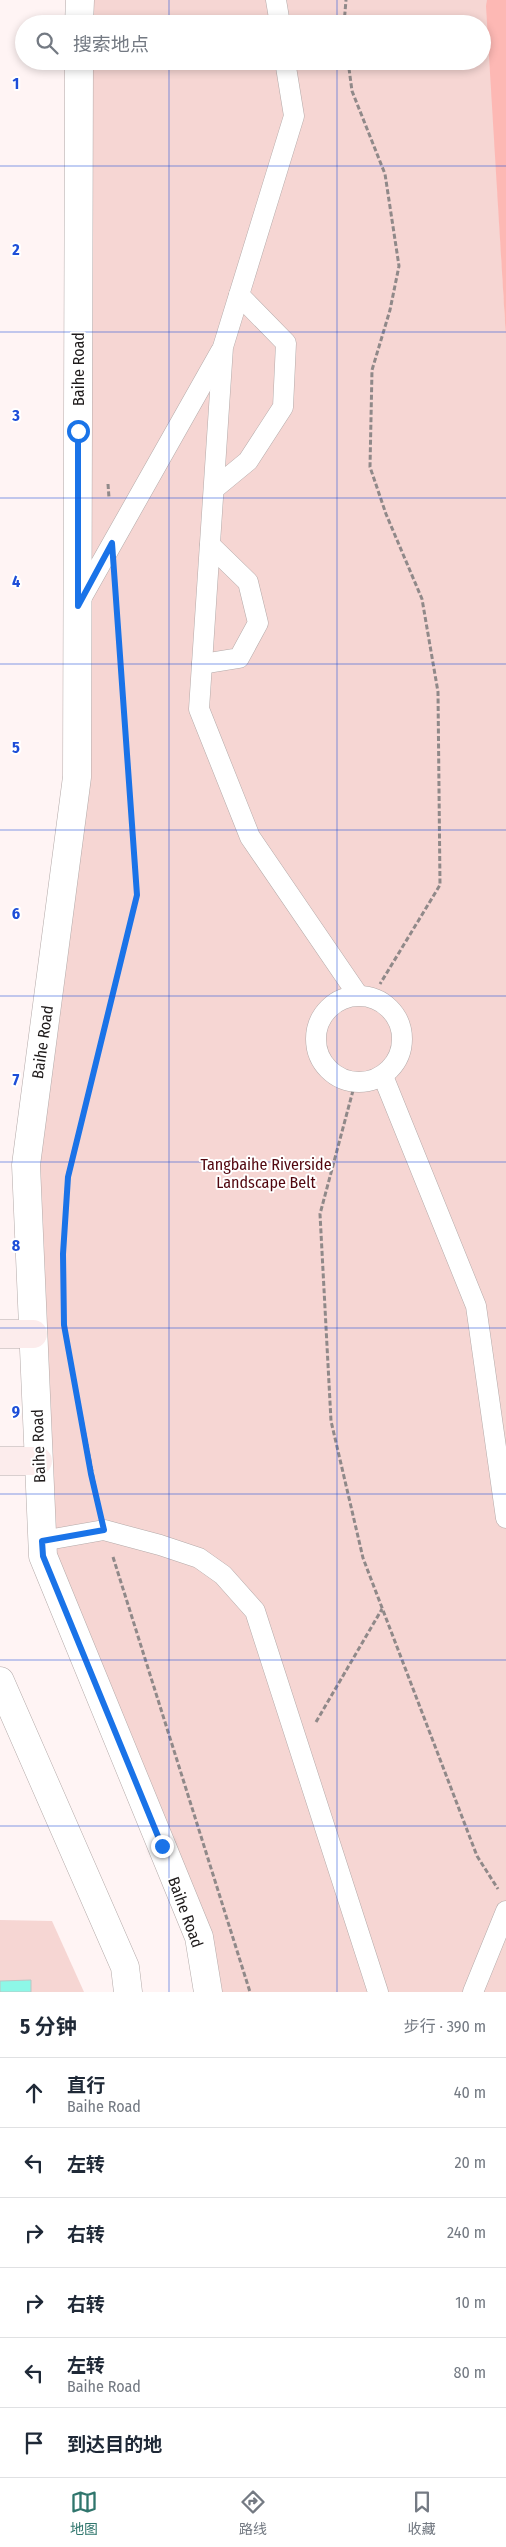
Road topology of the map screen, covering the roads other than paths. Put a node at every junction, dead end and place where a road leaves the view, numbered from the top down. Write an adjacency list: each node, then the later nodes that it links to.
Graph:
1 (80, 0): 3 (street)
2 (276, 0): 4 (street)
3 (80, 15)
4 (278, 15)
5 (79, 70): 11 (street, Baihe Road)
6 (286, 70): 7 (street)
7 (239, 295): 8 (street); 9 (street)
8 (223, 347): 9 (street); 11 (street)
9 (214, 489): 10 (street)
10 (210, 545): 12 (street); 12 (street)
11 (78, 606): 16 (street, Baihe Road)
12 (202, 664): 13 (street)
13 (365, 996): 14 (street); 14 (street)
14 (383, 1076): 19 (street)
15 (0, 1334): 16 (main road)
16 (33, 1334): 18 (street, Baihe Road)
17 (0, 1461): 18 (main road)
18 (38, 1462): 20 (street, Baihe Road)
19 (506, 1518)
20 (42, 1541): 24 (street, Baihe Road); 25 (street)
21 (0, 1682): 23 (street)
22 (504, 1902): 26 (street)
23 (128, 1992)
24 (208, 1992)
25 (378, 1992)
26 (472, 1992)

